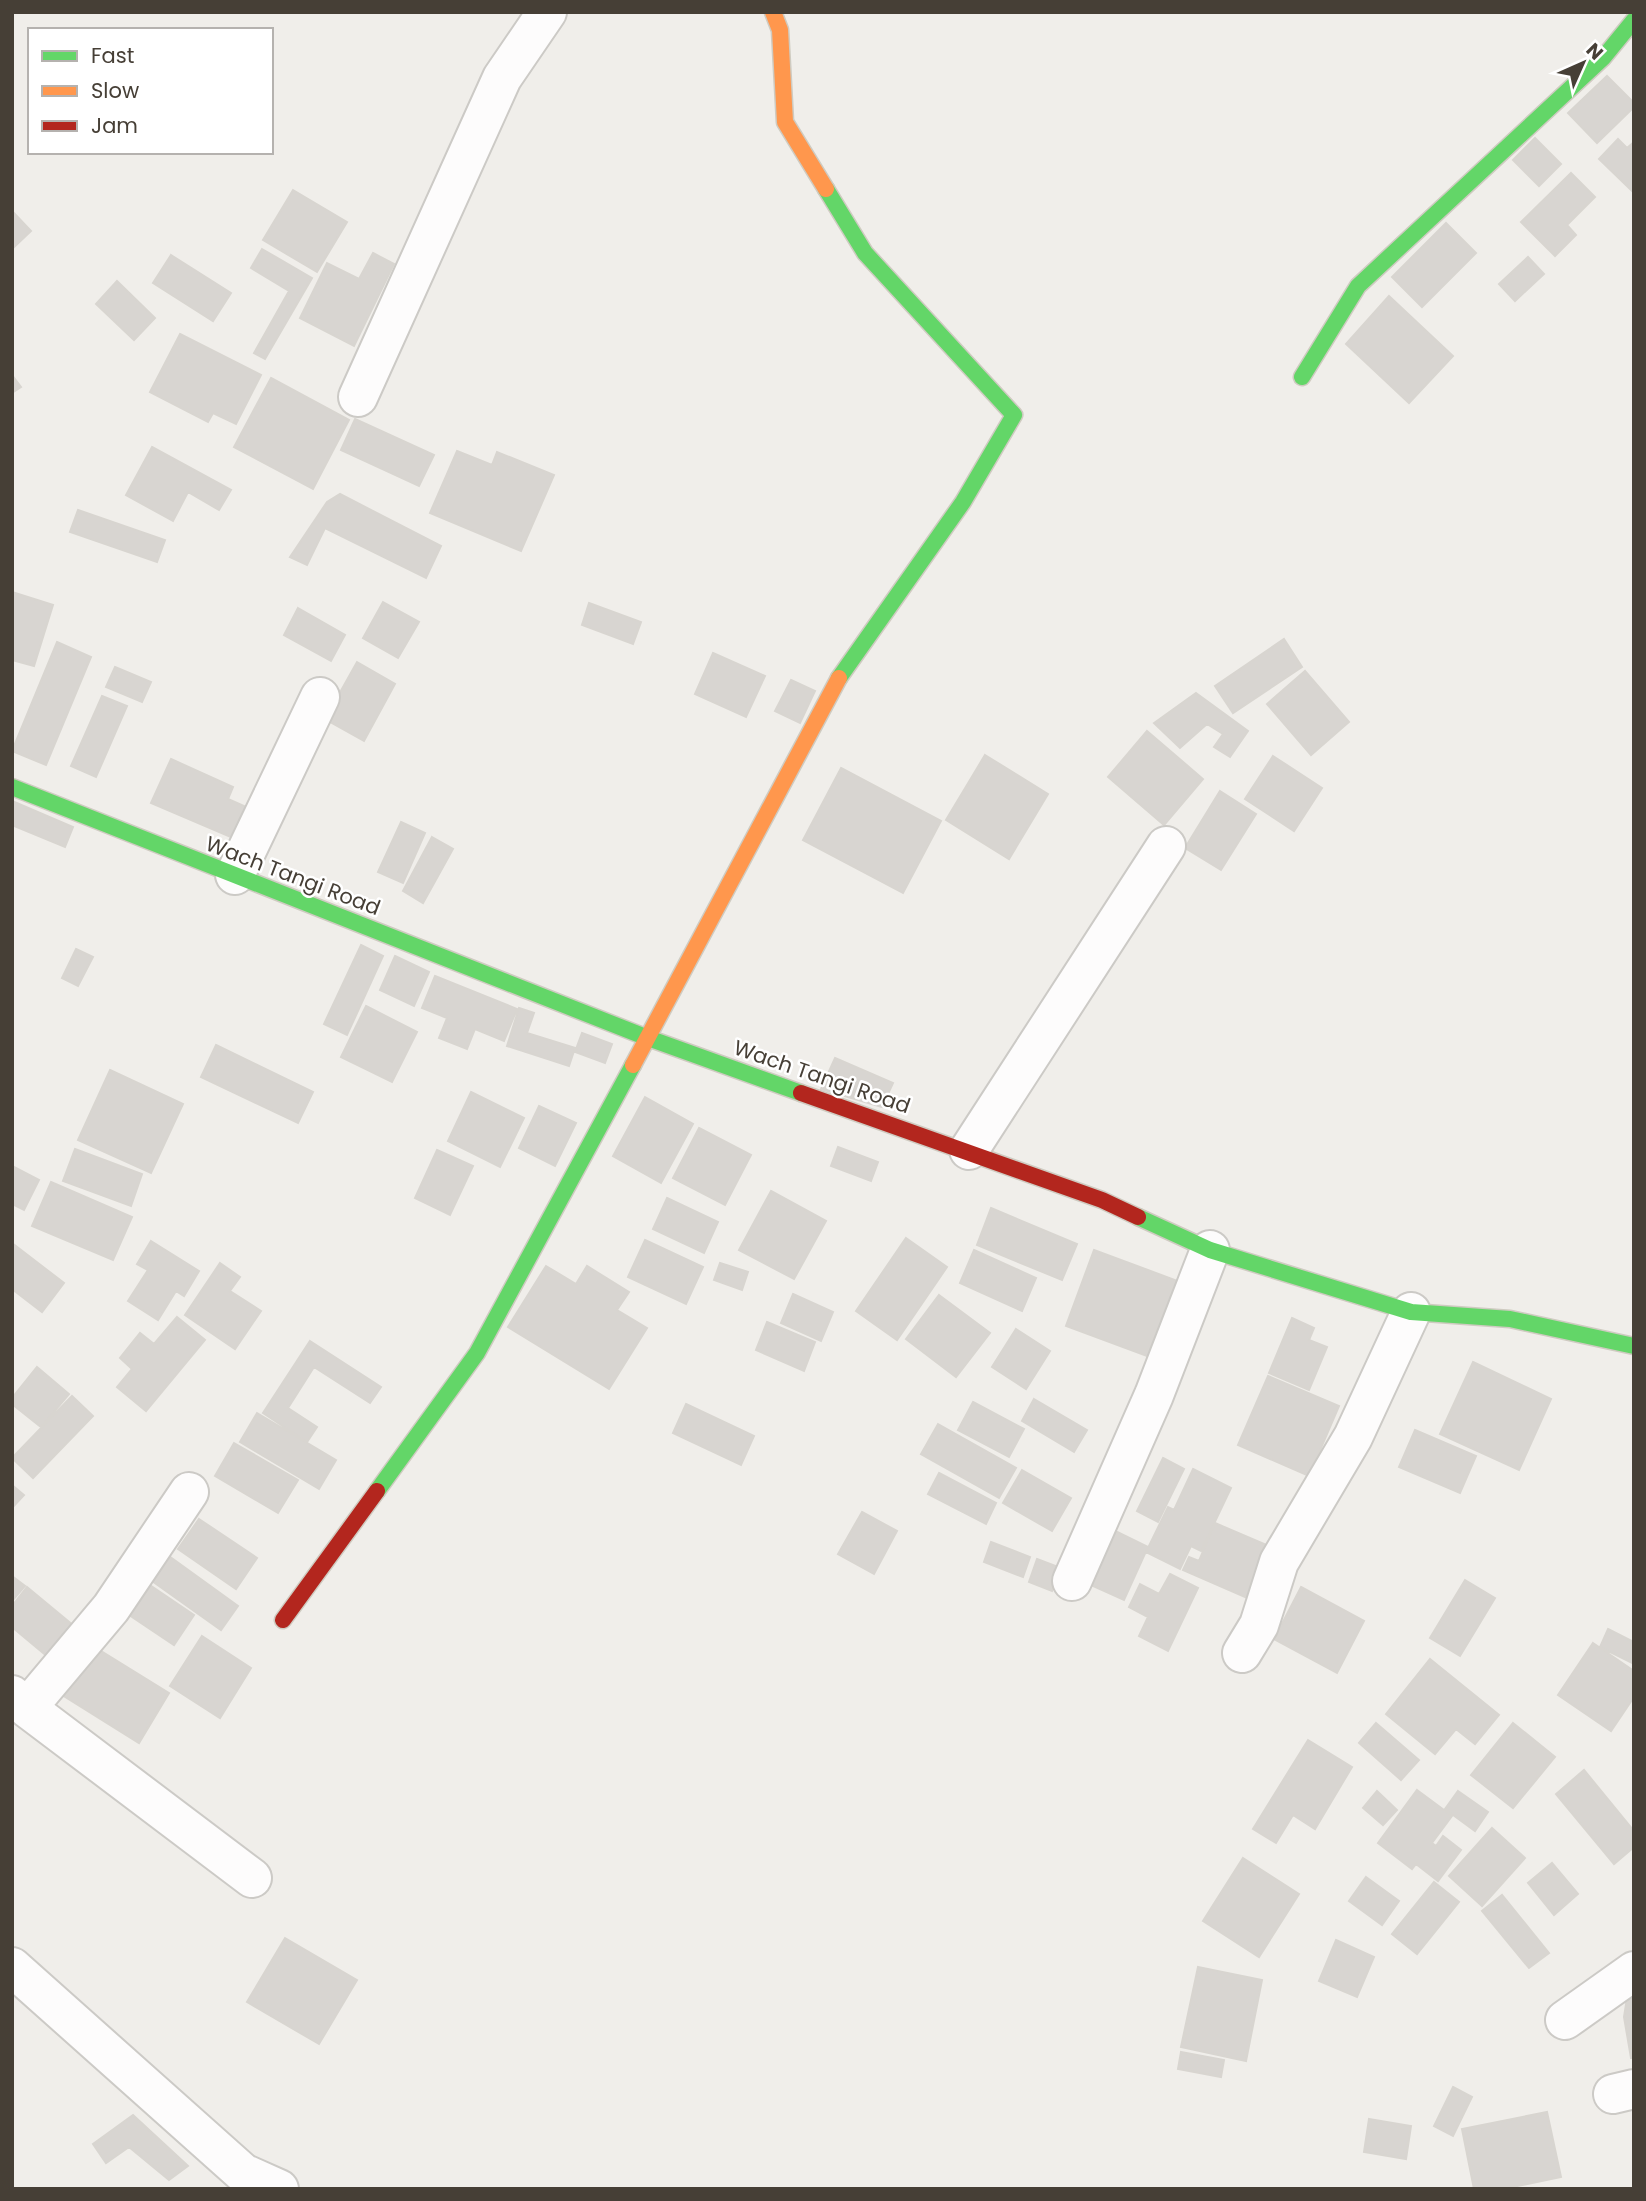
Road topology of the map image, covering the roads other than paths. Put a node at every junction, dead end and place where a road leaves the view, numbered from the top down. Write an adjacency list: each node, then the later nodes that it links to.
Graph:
1 (547, 12): 5 (street)
2 (774, 12): 10 (street)
3 (1634, 20): 4 (street)
4 (1302, 377)
5 (358, 397)
6 (320, 697): 9 (street)
7 (12, 788): 9 (street, Wach Tangi Road)
8 (1166, 846): 11 (street)
9 (234, 875): 10 (street, Wach Tangi Road)
10 (648, 1038): 11 (street, Wach Tangi Road); 17 (street)
11 (969, 1150): 12 (street, Wach Tangi Road)
12 (1210, 1250): 13 (street, Wach Tangi Road); 16 (street)
13 (1411, 1312): 14 (street, Wach Tangi Road); 18 (street)
14 (1634, 1346)
15 (189, 1492): 19 (street)
16 (1072, 1581)
17 (283, 1620)
18 (1242, 1653)
19 (20, 1702): 20 (street)
20 (252, 1878)
21 (12, 1967): 24 (street)
22 (1634, 1971): 23 (street)
23 (1565, 2020)
24 (279, 2189)

